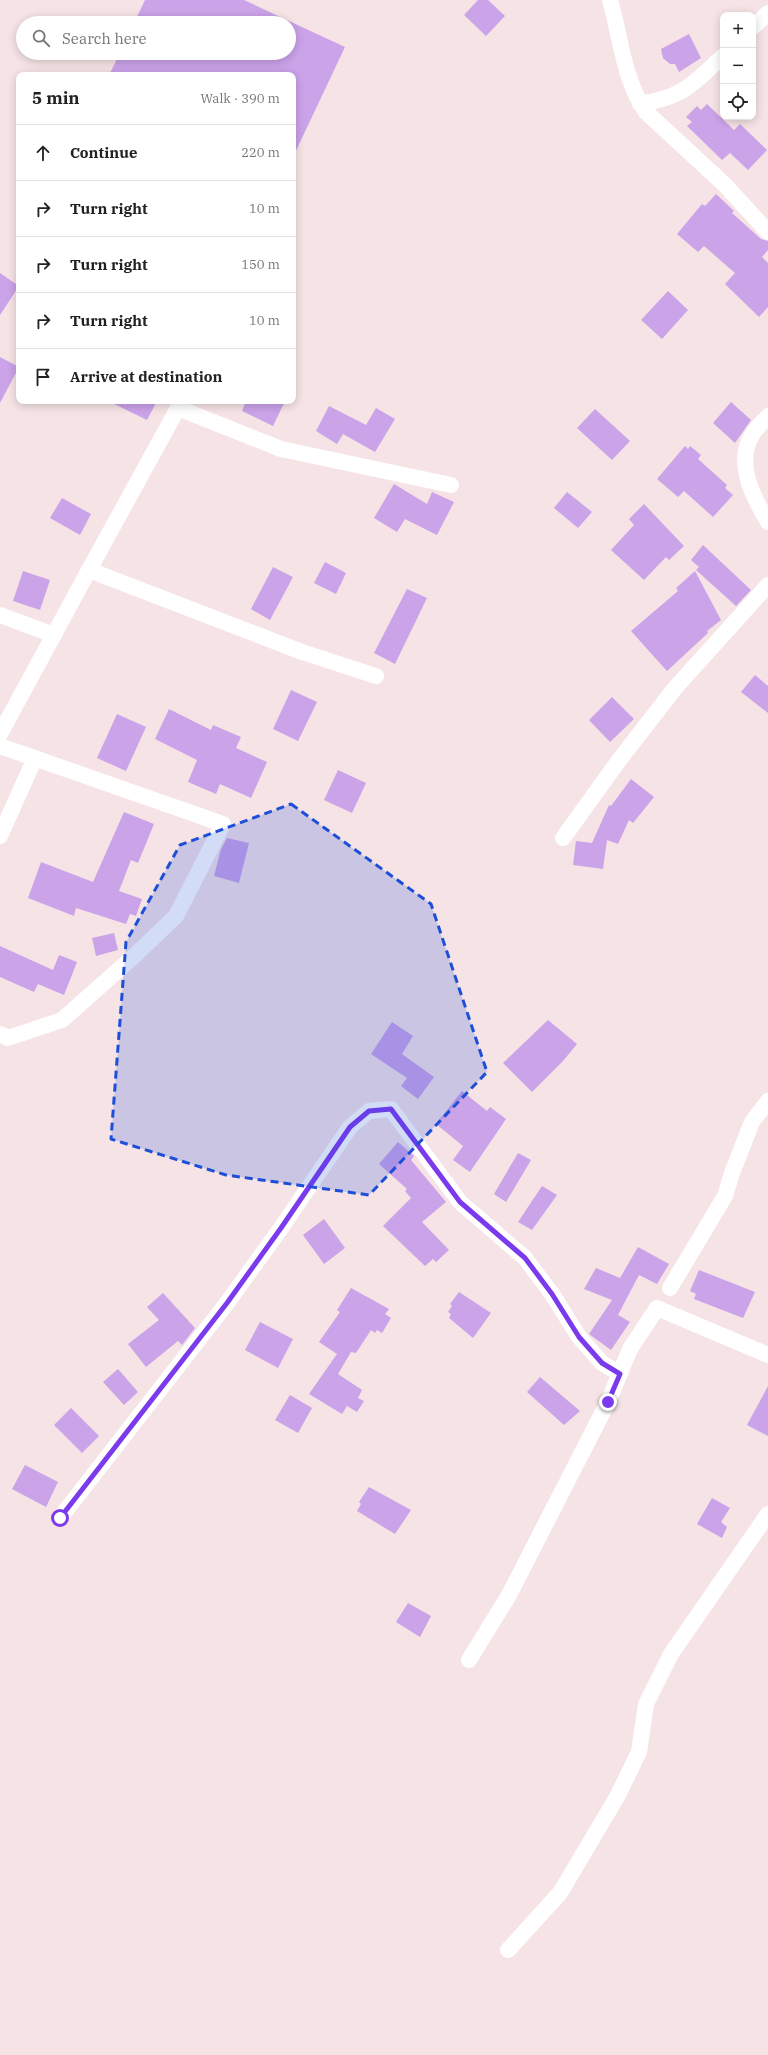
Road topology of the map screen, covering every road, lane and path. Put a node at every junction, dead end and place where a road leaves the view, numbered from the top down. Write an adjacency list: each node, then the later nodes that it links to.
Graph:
1 (610, 0): 5 (street)
2 (768, 13): 3 (street)
3 (756, 24)
4 (720, 59): 5 (street)
5 (640, 104): 6 (street)
6 (768, 232)
7 (768, 416): 9 (street)
8 (451, 485): 10 (street)
9 (768, 522)
10 (89, 570): 13 (street); 14 (street)
11 (768, 585): 19 (street)
12 (0, 615): 13 (street)
13 (54, 635): 15 (street)
14 (376, 676)
15 (0, 734)
16 (0, 746): 17 (street)
17 (35, 758): 18 (street); 20 (street)
18 (0, 836)
19 (563, 838)
20 (0, 1034)
21 (768, 1101): 22 (street)
22 (670, 1288)
23 (768, 1355): 24 (street)
24 (620, 1374): 26 (street); 27 (street)
25 (768, 1514): 28 (street)
26 (60, 1518)
27 (469, 1660)
28 (508, 1950)

